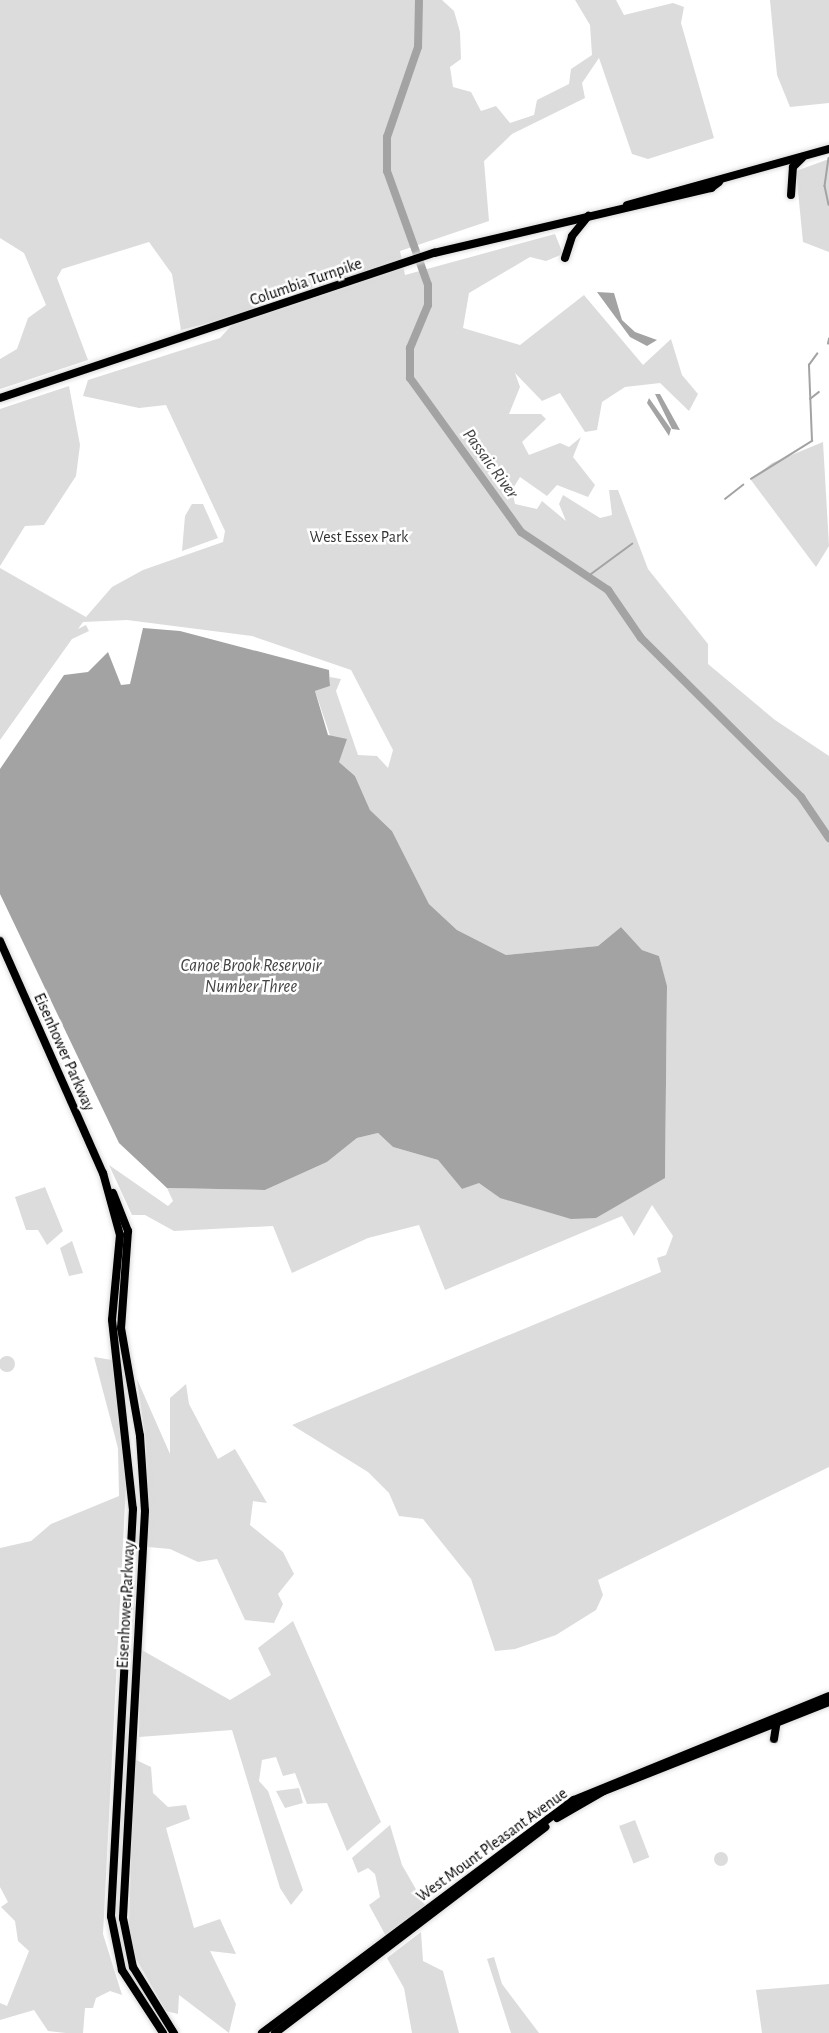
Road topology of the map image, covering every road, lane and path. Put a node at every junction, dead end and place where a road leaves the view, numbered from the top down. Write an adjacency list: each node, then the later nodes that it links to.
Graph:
1 (829, 149): 2 (main road, Columbia Turnpike)
2 (804, 157): 3 (main road); 4 (main road, Columbia Turnpike)
3 (790, 195)
4 (591, 214): 5 (main road); 6 (main road, Columbia Turnpike)
5 (565, 258)
6 (0, 398)
7 (0, 941): 8 (main road, Eisenhower Parkway)
8 (103, 1173): 13 (main road, Eisenhower Parkway); 14 (main road, Eisenhower Parkway)
9 (829, 1696): 15 (main road, West Mount Pleasant Avenue)
10 (829, 1702): 11 (main road, West Mount Pleasant Avenue)
11 (777, 1720): 12 (main road, West Mount Pleasant Avenue); 12 (main road)
12 (759, 1727): 16 (main road, West Mount Pleasant Avenue)
13 (163, 2033)
14 (174, 2033)
15 (262, 2033)
16 (274, 2033)

